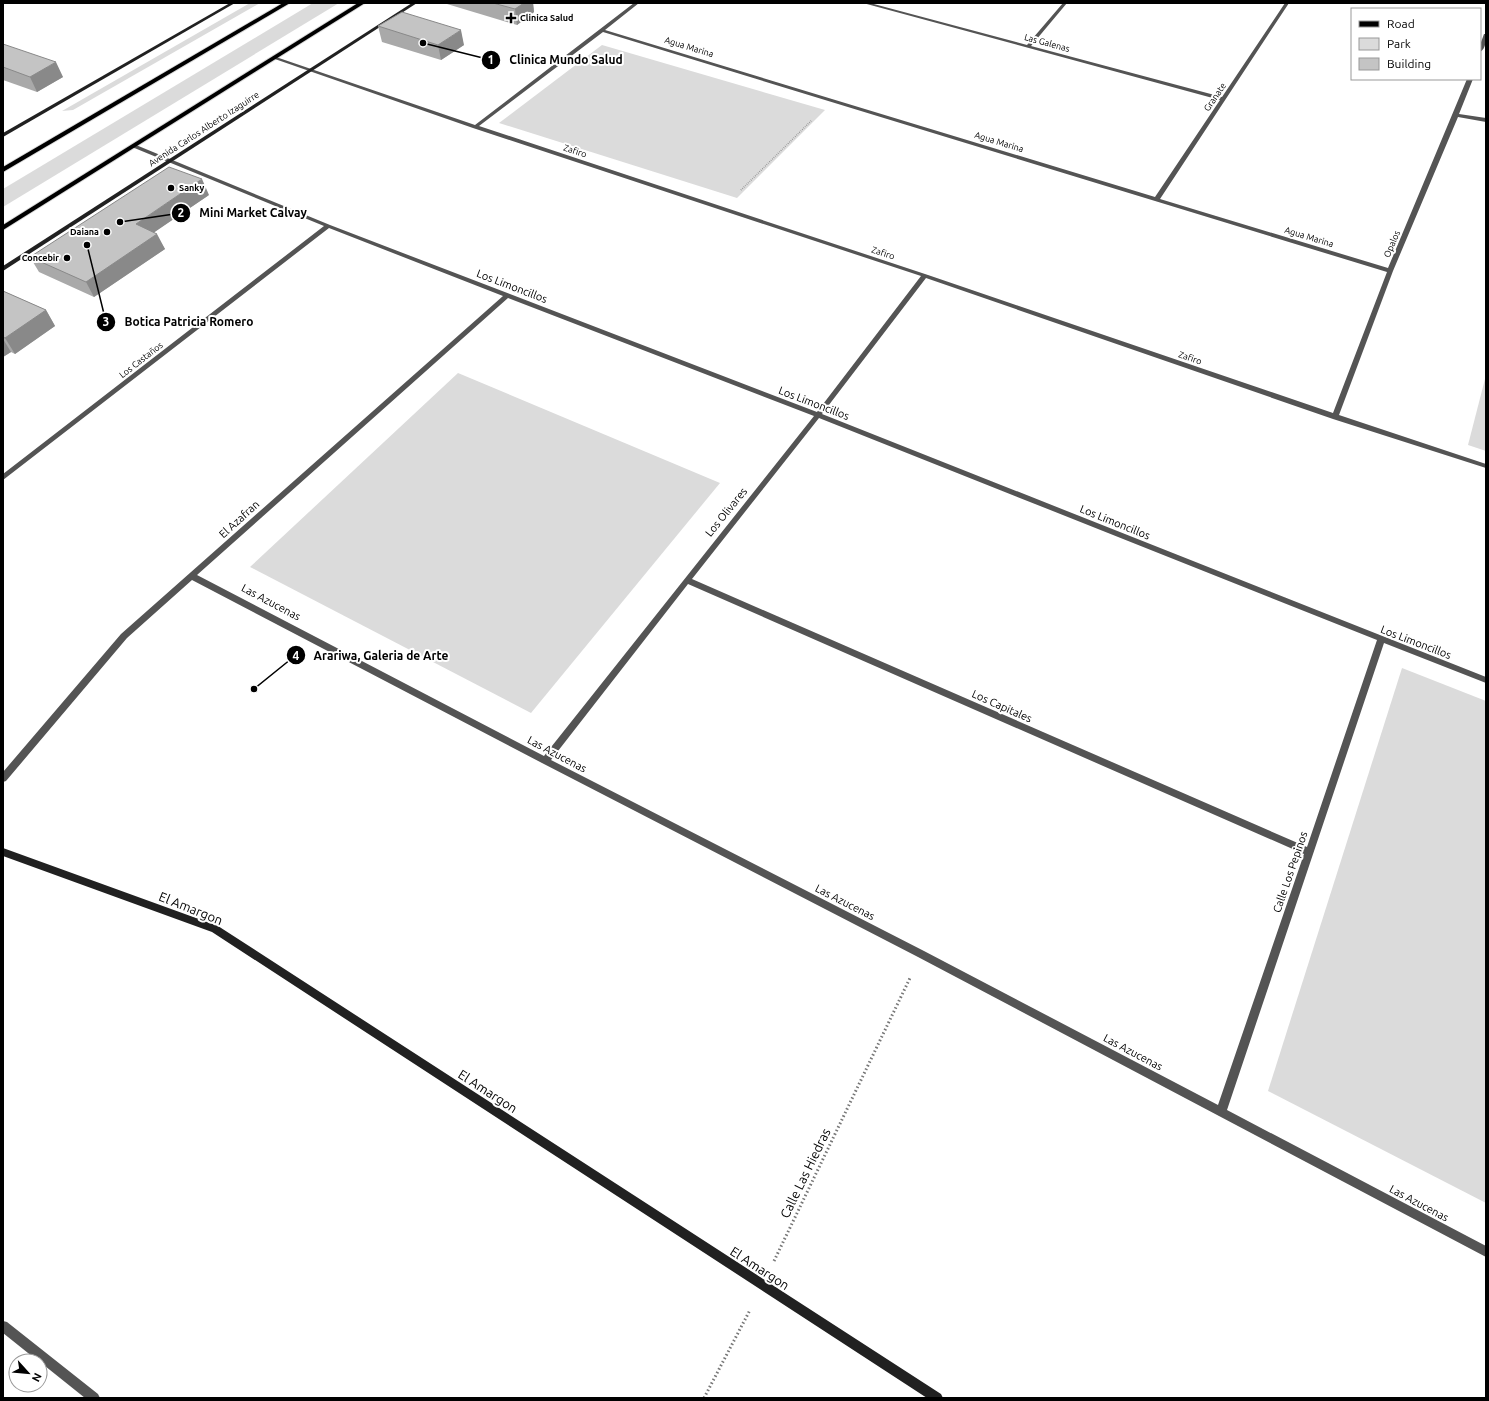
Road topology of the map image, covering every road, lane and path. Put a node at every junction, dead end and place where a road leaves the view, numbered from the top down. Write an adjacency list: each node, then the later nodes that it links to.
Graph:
1 (233, 3): 21 (street)
2 (287, 3): 24 (main road)
3 (362, 3): 13 (main road, Avenida Carlos Alberto Izaguirre)
4 (415, 3): 14 (street, Avenida Carlos Alberto Izaguirre)
5 (637, 3): 9 (street)
6 (866, 3): 11 (street, Las Galenas)
7 (1066, 3): 11 (street)
8 (1287, 3): 16 (street, Granate)
9 (602, 30): 20 (street); 26 (street, Agua Marina)
10 (1486, 35): 12 (street)
11 (1028, 46): 16 (street, Las Galenas)
12 (1481, 48)
13 (274, 58): 14 (street, Zafiro); 22 (main road, Avenida Carlos Alberto Izaguirre)
14 (311, 71): 20 (street, Zafiro); 23 (street, Avenida Carlos Alberto Izaguirre)
15 (1470, 80): 17 (street, Opalos)
16 (1224, 99): 26 (street, Granate)
17 (1456, 115): 19 (street); 30 (street, Opalos)
18 (815, 117): 25 (path)
19 (1486, 120)
20 (475, 127): 31 (street, Zafiro)
21 (3, 135)
22 (134, 146): 23 (street, Los Limoncillos); 28 (main road, Avenida Carlos Alberto Izaguirre)
23 (172, 161): 27 (street, Los Limoncillos); 29 (street, Avenida Carlos Alberto Izaguirre)
24 (3, 170)
25 (738, 193)
26 (1156, 200): 30 (street, Agua Marina)
27 (328, 226): 32 (street, Los Limoncillos); 36 (street, Los Castaños)
28 (3, 228)
29 (3, 270)
30 (1390, 271): 34 (street, Opalos)
31 (924, 276): 33 (street, Los Olivares); 34 (street, Zafiro)
32 (508, 295): 33 (street, Los Limoncillos); 37 (street, El Azafran)
33 (818, 415): 38 (street, Los Olivares); 39 (street, Los Limoncillos)
34 (1335, 417): 35 (street, Zafiro)
35 (1486, 466)
36 (3, 478)
37 (192, 576): 41 (street, Las Azucenas); 42 (street, El Azafran)
38 (687, 580): 41 (street, Los Olivares); 44 (street, Los Capitales)
39 (1382, 640): 40 (street, Los Limoncillos); 44 (street, Calle Los Pepinos)
40 (1486, 680)
41 (545, 761): 45 (street, Las Azucenas)
42 (3, 778)
43 (3, 852): 48 (street, El Amargon)
44 (1309, 852): 46 (street, Calle Los Pepinos)
45 (921, 954): 46 (street, Las Azucenas); 48 (path, Calle Las Hiedras)
46 (1221, 1112): 47 (street, Las Azucenas)
47 (1486, 1252)
48 (763, 1285): 51 (path, Calle Las Hiedras); 52 (street, El Amargon)
49 (3, 1326): 50 (street)
50 (94, 1398)
51 (704, 1398)
52 (937, 1398)

